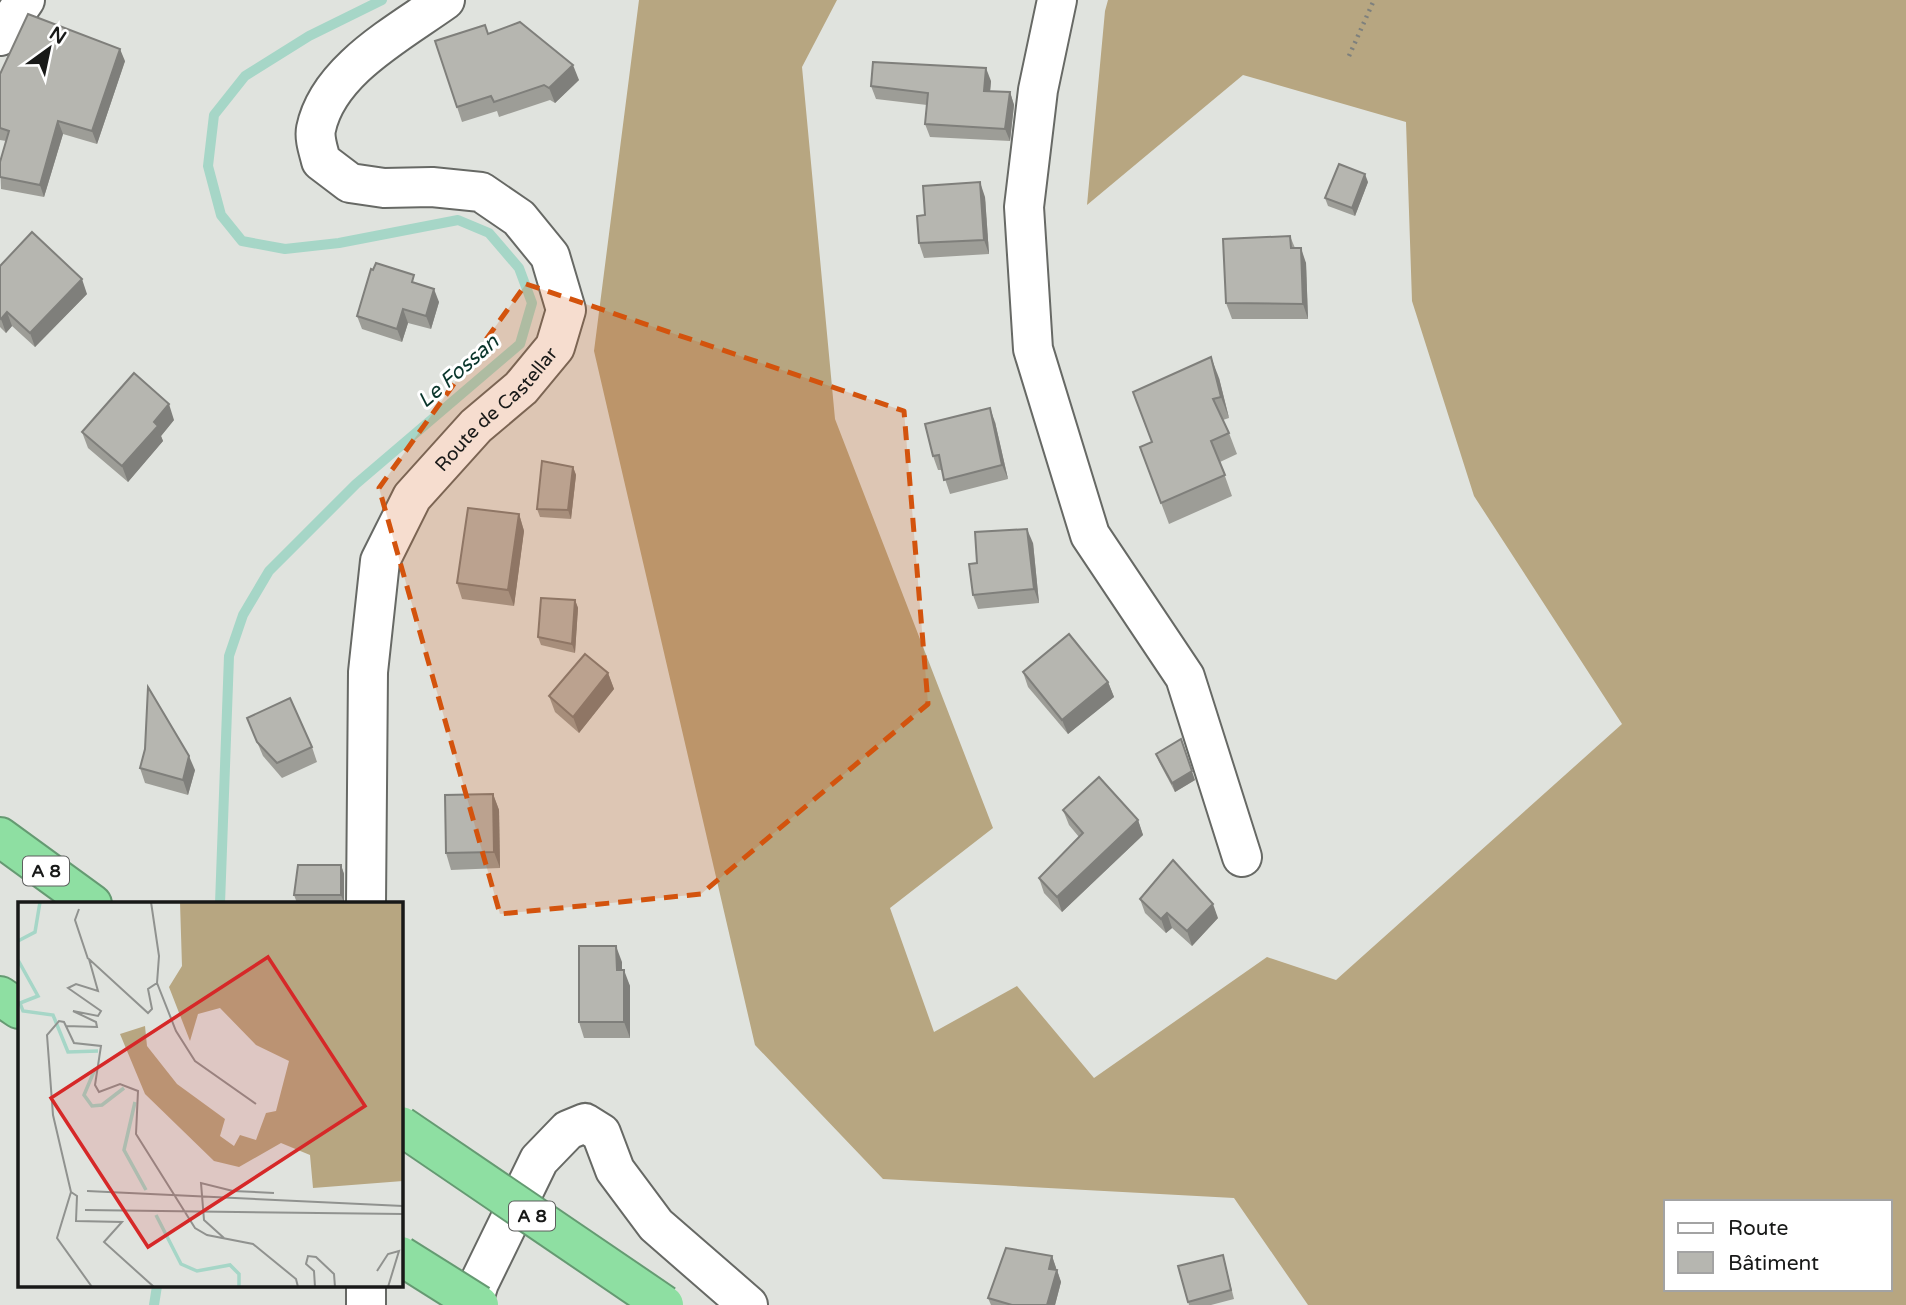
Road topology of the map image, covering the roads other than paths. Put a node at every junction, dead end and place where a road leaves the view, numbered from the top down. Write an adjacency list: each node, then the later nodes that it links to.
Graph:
1 (25, 0): 4 (street)
2 (445, 0): 8 (street, Route de Castellar)
3 (1057, 0): 6 (street)
4 (0, 36)
5 (0, 837): 7 (highway, A 8)
6 (1242, 857)
7 (89, 902)
8 (366, 902)
9 (0, 996): 10 (highway)
10 (18, 1008)
11 (402, 1127): 15 (highway, A 8, bridge)
12 (402, 1257): 14 (highway, bridge)
13 (472, 1305): 16 (street)
14 (479, 1305)
15 (664, 1305)
16 (748, 1305)

